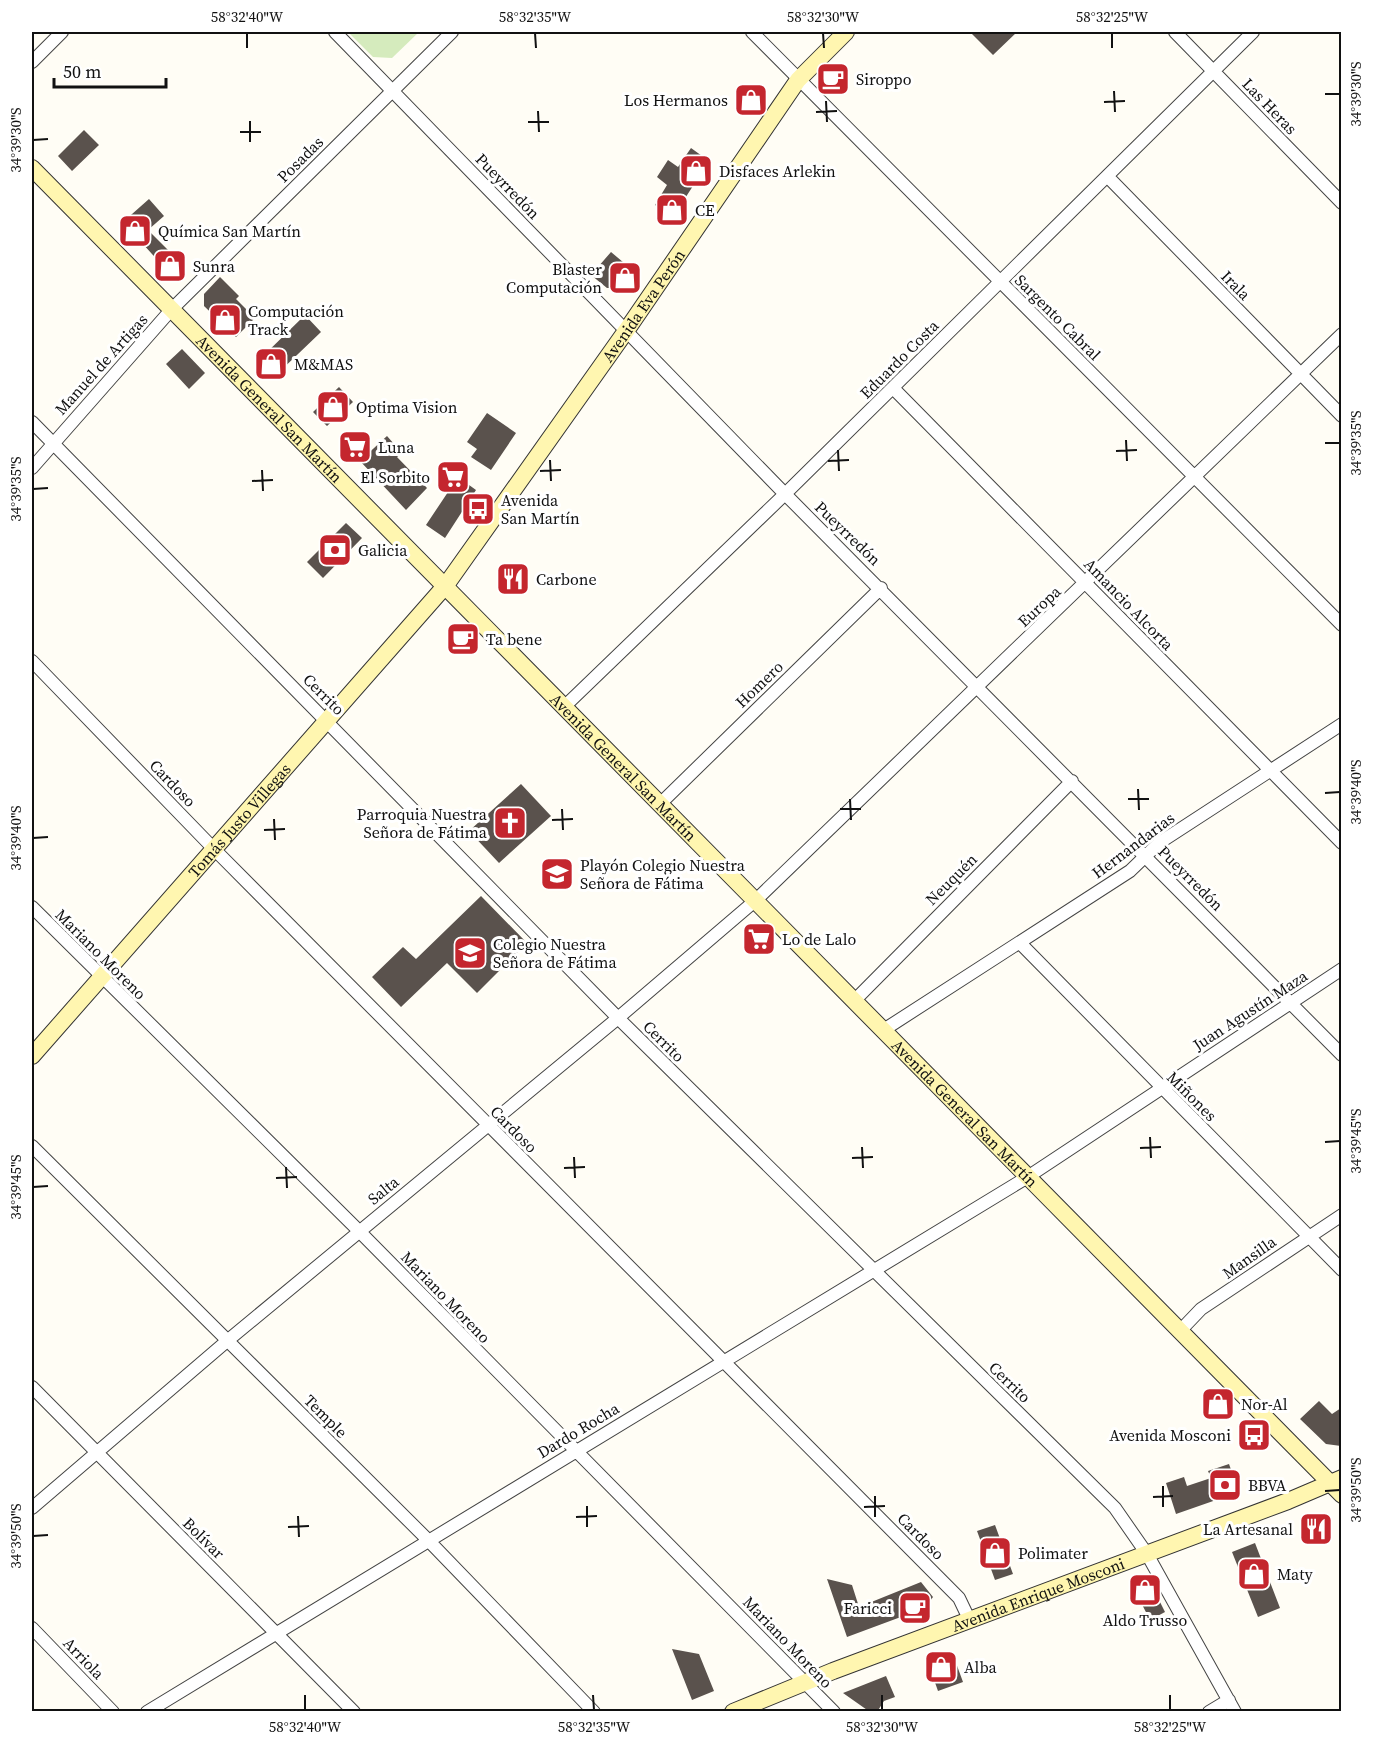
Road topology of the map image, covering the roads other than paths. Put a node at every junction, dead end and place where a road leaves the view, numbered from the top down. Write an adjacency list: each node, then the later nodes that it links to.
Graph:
1 (62, 32): 8 (street)
2 (335, 32): 11 (street, Pueyrredón)
3 (452, 32): 11 (street, Posadas)
4 (752, 32): 10 (street, Sargento Cabral)
5 (846, 32): 10 (main road, Avenida Eva Perón)
6 (1175, 32): 9 (street, Las Heras)
7 (1253, 32): 9 (street, Eduardo Costa)
8 (32, 62)
9 (1213, 71): 13 (street, Eduardo Costa); 14 (street, Las Heras)
10 (798, 80): 15 (street, Sargento Cabral); 17 (main road, Avenida Eva Perón)
11 (392, 91): 16 (street, Posadas); 17 (street, Pueyrredón)
12 (32, 168): 16 (main road, Avenida General San Martín)
13 (1107, 176): 15 (street, Eduardo Costa); 19 (street, Irala)
14 (1341, 203)
15 (999, 282): 20 (street, Eduardo Costa); 25 (street, Sargento Cabral)
16 (171, 310): 23 (street, Manuel de Artigas); 28 (main road, Avenida General San Martín)
17 (626, 331): 26 (street, Pueyrredón); 28 (main road, Avenida Eva Perón)
18 (1341, 334): 19 (street, Europa)
19 (1300, 374): 21 (street, Irala); 25 (street, Europa)
20 (893, 388): 26 (street, Eduardo Costa); 27 (street, Amancio Alcorta)
21 (1341, 416)
22 (32, 422): 23 (street, Cerrito)
23 (53, 444): 24 (street, Manuel de Artigas); 34 (street, Cerrito)
24 (32, 468)
25 (1195, 476): 27 (street, Europa); 30 (street, Sargento Cabral)
26 (785, 494): 29 (street, Pueyrredón); 33 (street, Eduardo Costa)
27 (1086, 583): 32 (street, Europa); 36 (street, Amancio Alcorta)
28 (446, 585): 33 (main road, Avenida General San Martín); 34 (main road, Tomás Justo Villegas)
29 (881, 588): 32 (street, Pueyrredón); 38 (street, Homero)
30 (1341, 625)
31 (32, 661): 40 (street, Cardoso)
32 (978, 687): 37 (street, Pueyrredón); 42 (street, Europa)
33 (564, 707): 38 (main road, Avenida General San Martín)
34 (326, 720): 40 (main road, Tomás Justo Villegas); 49 (street, Cerrito)
35 (1341, 724): 36 (street, Hernandarias)
36 (1270, 771): 39 (street, Amancio Alcorta); 41 (street, Hernandarias)
37 (1072, 781): 41 (street, Pueyrredón); 47 (street, Neuquén)
38 (660, 804): 42 (main road, Avenida General San Martín)
39 (1341, 843)
40 (213, 848): 46 (main road, Tomás Justo Villegas); 54 (street, Cardoso)
41 (1145, 856): 44 (street, Hernandarias); 48 (street, Pueyrredón)
42 (756, 900): 47 (main road, Avenida General San Martín); 49 (street, Salta)
43 (32, 908): 46 (street, Mariano Moreno)
44 (1020, 943): 50 (street, Hernandarias); 53 (street, Miñones)
45 (1341, 969): 48 (street, Juan Agustín Maza)
46 (100, 978): 52 (main road, Tomás Justo Villegas); 58 (street, Mariano Moreno)
47 (854, 1001): 50 (main road, Avenida General San Martín)
48 (1291, 1002): 51 (street, Pueyrredón); 53 (street, Juan Agustín Maza)
49 (618, 1018): 54 (street, Salta); 60 (street, Cerrito)
50 (882, 1031): 56 (main road, Avenida General San Martín)
51 (1341, 1055)
52 (32, 1056)
53 (1161, 1088): 56 (street, Juan Agustín Maza); 59 (street, Miñones)
54 (488, 1126): 58 (street, Salta); 64 (street, Cardoso)
55 (32, 1146): 63 (street, Temple)
56 (1026, 1178): 60 (street, Dardo Rocha); 62 (main road, Avenida General San Martín)
57 (1341, 1215): 59 (street, Mansilla)
58 (359, 1231): 63 (street, Salta); 67 (street, Mariano Moreno)
59 (1308, 1236): 61 (street, Miñones); 62 (street, Mansilla)
60 (872, 1270): 64 (street, Dardo Rocha); 71 (street, Cerrito)
61 (1341, 1270)
62 (1179, 1332): 68 (main road, Avenida General San Martín)
63 (227, 1341): 66 (street, Salta); 70 (street, Temple)
64 (724, 1361): 67 (street, Dardo Rocha); 72 (street, Cardoso)
65 (32, 1387): 66 (street, Bolívar)
66 (96, 1452): 69 (street, Salta); 74 (street, Bolívar)
67 (575, 1452): 70 (street, Dardo Rocha); 75 (street, Mariano Moreno)
68 (1338, 1486): 71 (main road, Avenida Enrique Mosconi)
69 (32, 1508)
70 (427, 1539): 74 (street, Dardo Rocha); 80 (street, Temple)
71 (1147, 1554): 72 (main road, Avenida Enrique Mosconi); 76 (street, Cerrito)
72 (970, 1621): 75 (main road, Avenida Enrique Mosconi)
73 (32, 1628): 77 (street, Arriola)
74 (278, 1635): 78 (street, Dardo Rocha); 79 (street, Bolívar)
75 (804, 1683): 81 (main road, Avenida Enrique Mosconi); 82 (street, Mariano Moreno)
76 (1229, 1700): 83 (street); 84 (street, Cerrito)
77 (112, 1712)
78 (147, 1712)
79 (354, 1712)
80 (594, 1712)
81 (733, 1712)
82 (834, 1712)
83 (1209, 1712)
84 (1235, 1712)

